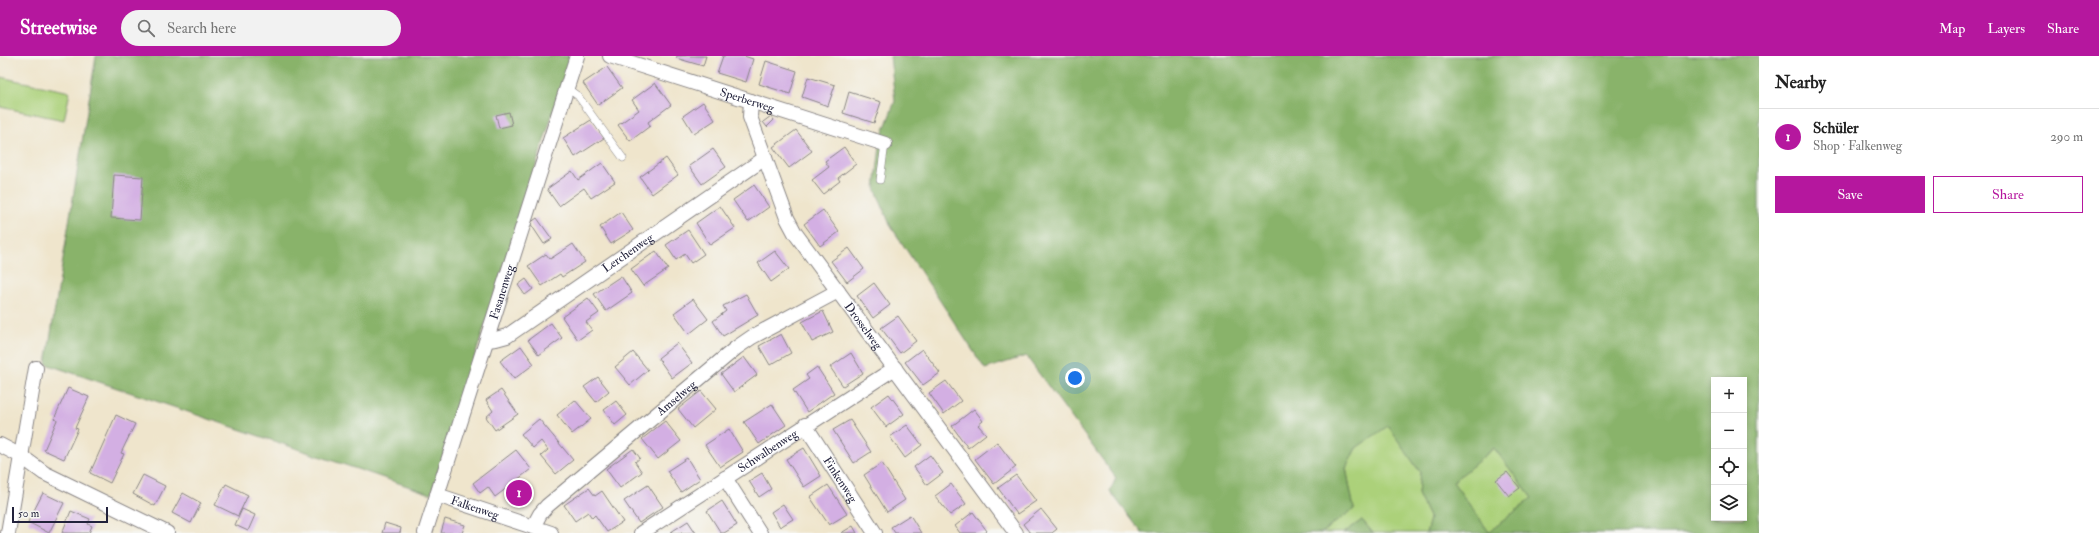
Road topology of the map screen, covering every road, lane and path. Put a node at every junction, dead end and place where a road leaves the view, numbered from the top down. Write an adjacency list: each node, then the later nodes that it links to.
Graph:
1 (577, 56): 3 (street, Fasanenweg)
2 (610, 56): 4 (street, Sperberweg)
3 (567, 88): 6 (lane); 10 (street, Fasanenweg)
4 (751, 101): 5 (street, Sperberweg); 7 (street, Drosselweg)
5 (884, 144): 8 (lane)
6 (622, 158)
7 (765, 158): 9 (street, Drosselweg); 10 (street, Lerchenweg)
8 (880, 180)
9 (838, 291): 12 (street, Drosselweg); 18 (street, Amselweg)
10 (487, 340): 17 (street, Fasanenweg)
11 (36, 368): 15 (street)
12 (895, 368): 13 (street, Schwalbenweg); 26 (street, Drosselweg)
13 (805, 425): 16 (street, Schwalbenweg); 25 (street, Finkenweg)
14 (0, 445): 15 (street)
15 (21, 456): 19 (street); 20 (street)
16 (725, 478): 23 (street, Schwalbenweg); 24 (street)
17 (437, 496): 18 (street, Falkenweg); 21 (street, Falkenweg)
18 (533, 527): 22 (street, Falkenweg)
19 (8, 533)
20 (167, 533)
21 (425, 533)
22 (551, 533)
23 (641, 533)
24 (760, 533)
25 (875, 533)
26 (1016, 533)

